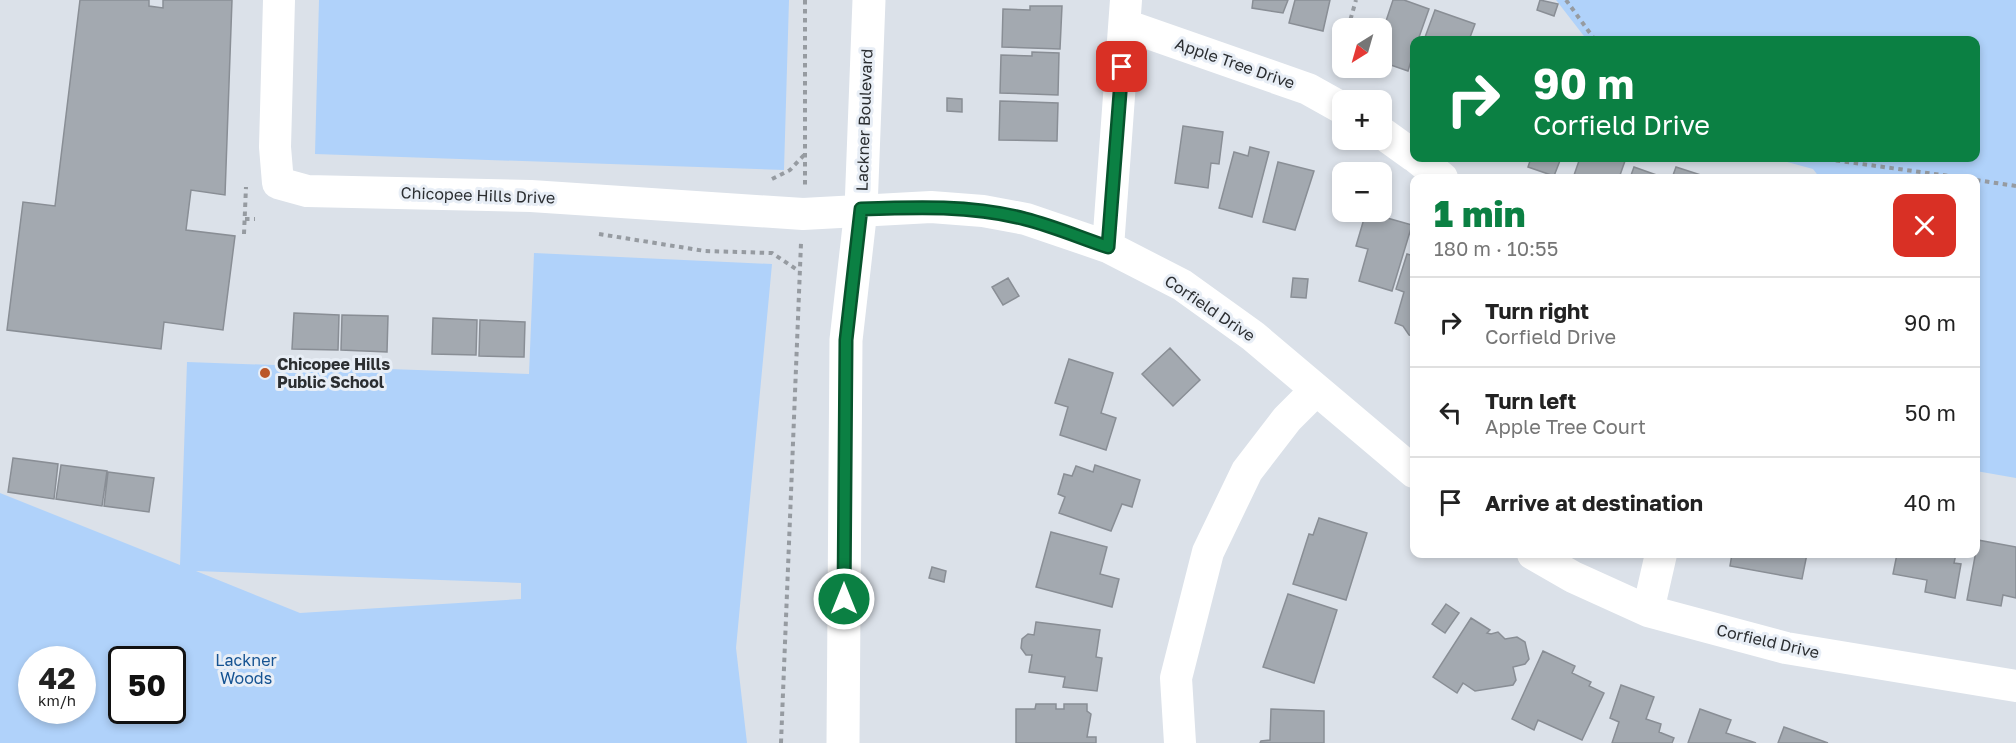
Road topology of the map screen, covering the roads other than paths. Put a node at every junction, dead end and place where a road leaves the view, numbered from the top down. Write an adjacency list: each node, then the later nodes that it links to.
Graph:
1 (279, 0): 9 (street, Chicopee Hills Drive)
2 (869, 0): 9 (main road, Lackner Boulevard)
3 (1126, 12): 4 (street, Apple Tree Drive); 10 (street)
4 (1332, 102)
5 (1392, 140): 6 (street)
6 (1410, 153)
7 (1422, 162): 8 (street)
8 (1437, 174)
9 (861, 209): 10 (street, Corfield Drive); 17 (main road, Lackner Boulevard)
10 (1108, 247): 11 (street, Corfield Drive)
11 (1315, 391): 12 (street, Corfield Drive); 18 (street)
12 (1410, 469)
13 (1540, 558): 15 (street, Corfield Drive)
14 (1659, 558): 15 (street)
15 (1648, 611): 16 (street, Corfield Drive)
16 (2016, 686)
17 (843, 743)
18 (1180, 743)

